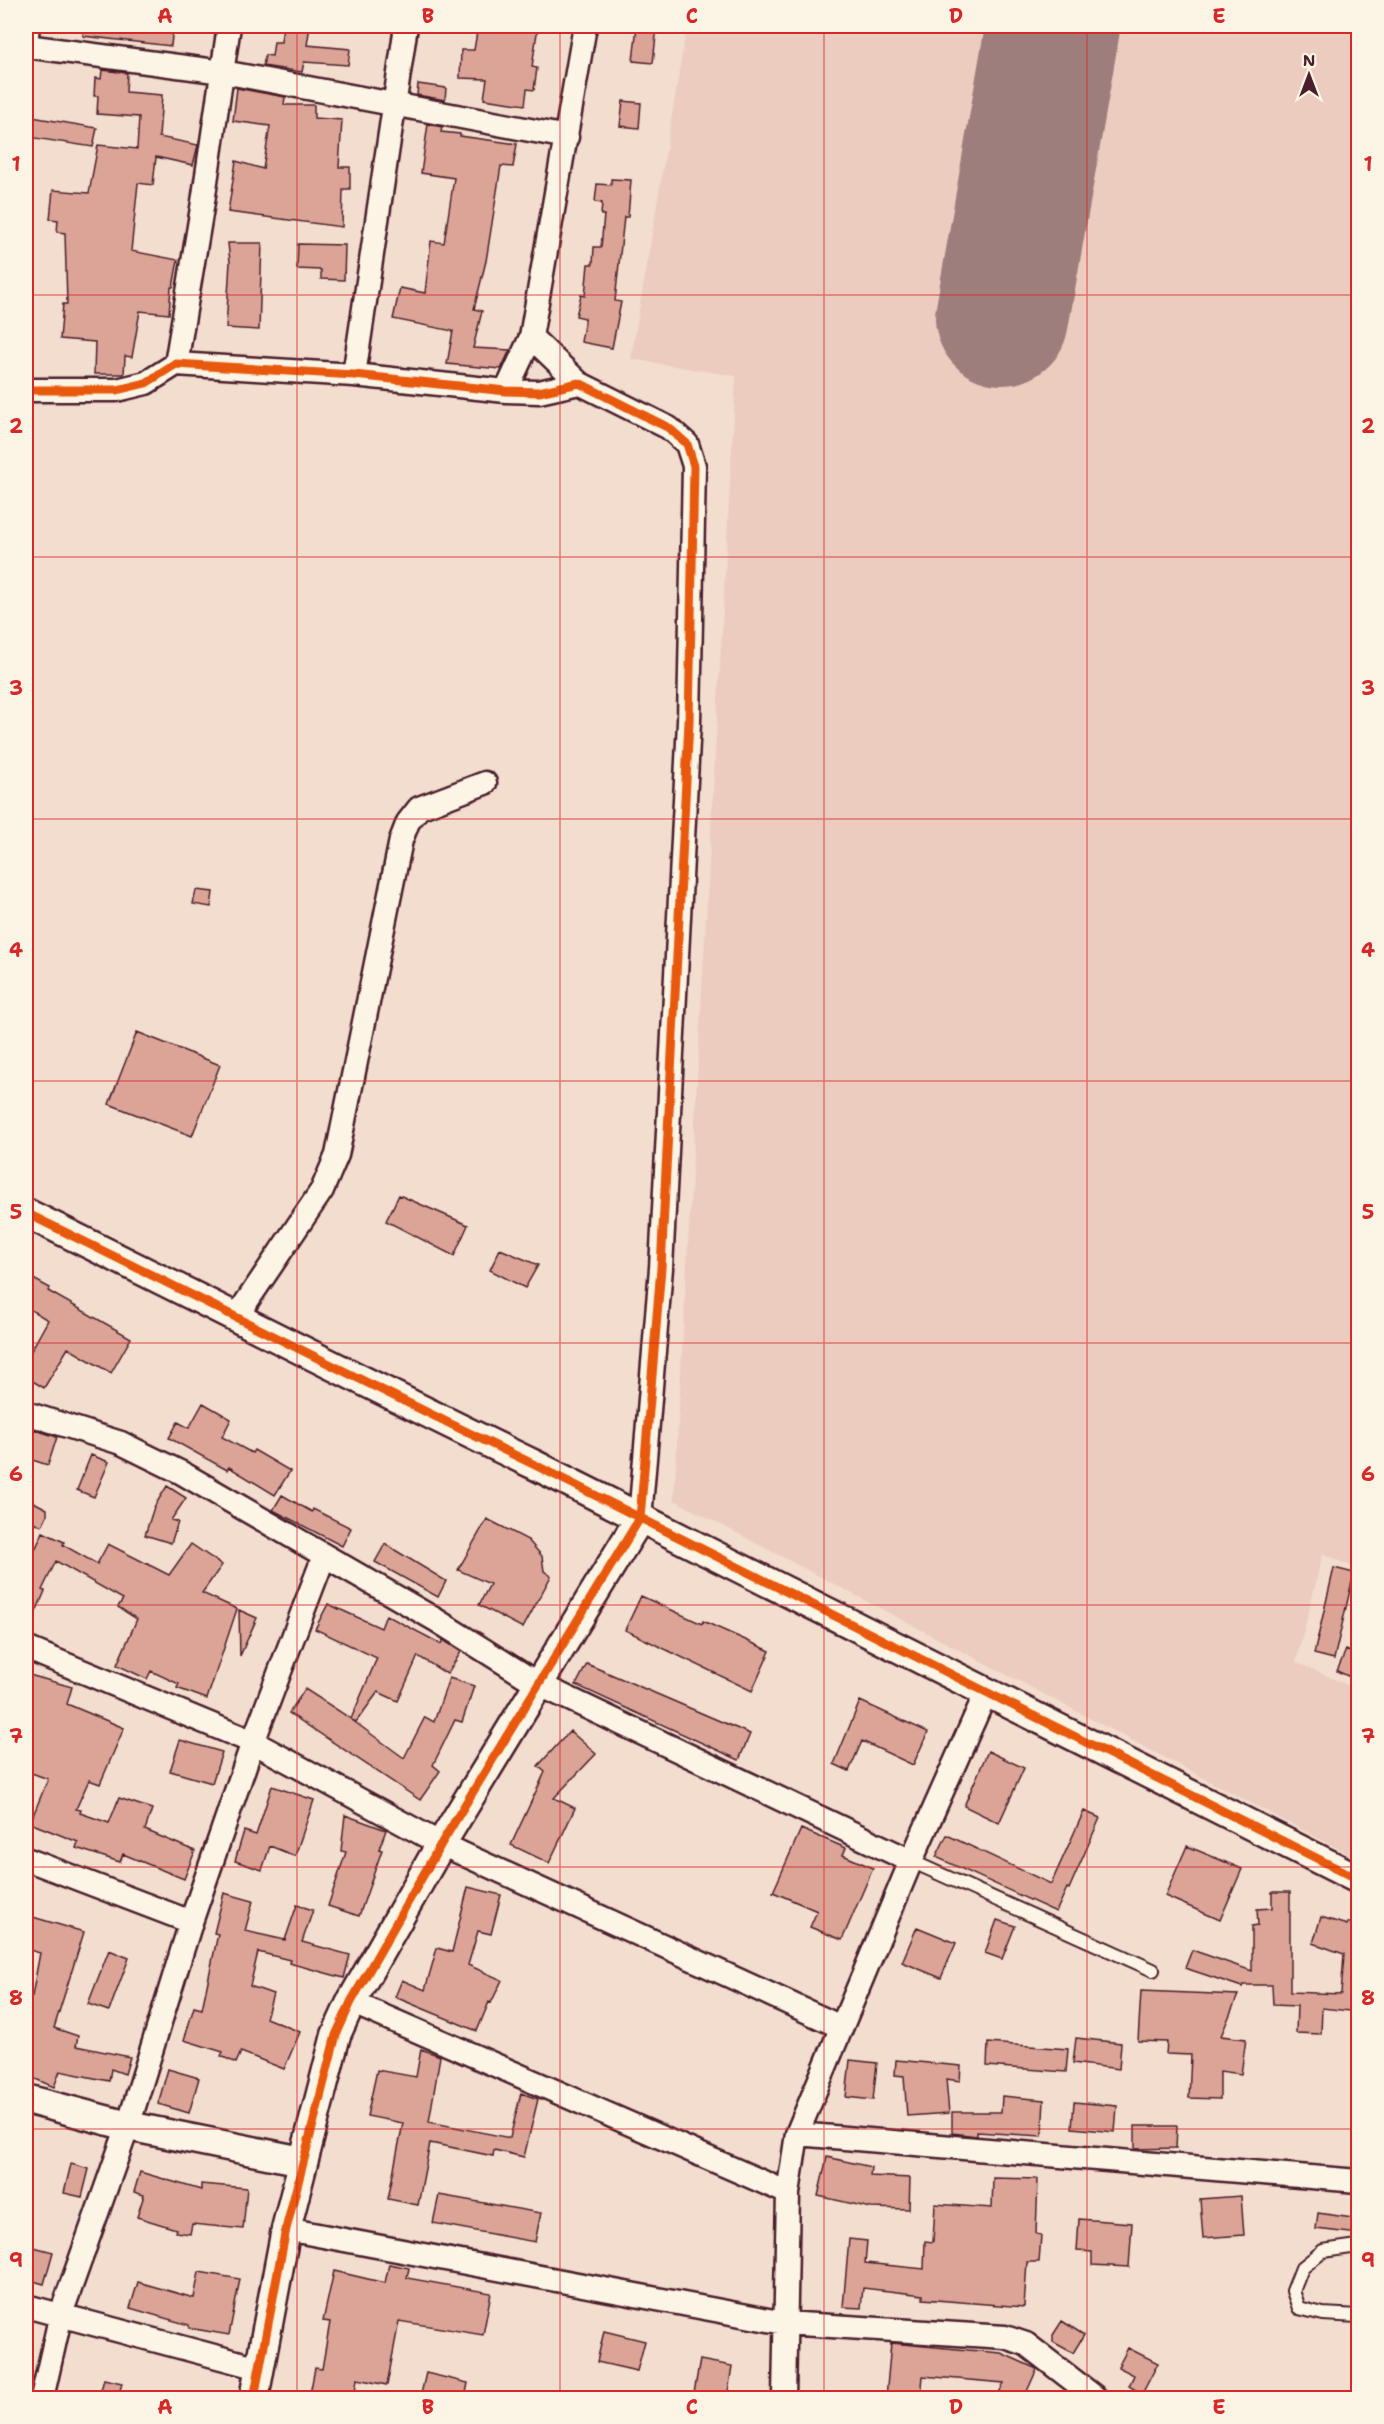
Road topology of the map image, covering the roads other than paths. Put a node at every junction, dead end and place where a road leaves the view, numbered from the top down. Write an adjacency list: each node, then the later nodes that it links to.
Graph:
1 (28, 26): 5 (street)
2 (229, 26): 6 (street)
3 (406, 26): 7 (street)
4 (585, 26): 8 (street)
5 (26, 45): 6 (street)
6 (222, 72): 7 (street); 10 (street)
7 (394, 105): 8 (street); 11 (street)
8 (567, 137): 9 (street)
9 (531, 337): 12 (street); 14 (street)
10 (176, 364): 11 (street); 13 (street)
11 (354, 375): 14 (street)
12 (579, 383): 14 (street); 19 (street)
13 (26, 390)
14 (506, 391)
15 (485, 783): 17 (street)
16 (26, 1213): 17 (street)
17 (237, 1316): 19 (street)
18 (26, 1413): 20 (street)
19 (640, 1518): 22 (street); 23 (street)
20 (324, 1556): 22 (street); 24 (street)
21 (26, 1648): 24 (street)
22 (538, 1684): 25 (street); 27 (street)
23 (986, 1693): 27 (street); 28 (street)
24 (253, 1742): 25 (street); 29 (street)
25 (441, 1844): 31 (street); 32 (street)
26 (26, 1859): 29 (street)
27 (911, 1861): 30 (lane); 32 (street)
28 (1359, 1879)
29 (192, 1922): 34 (street)
30 (1153, 1970)
31 (351, 2002): 36 (street); 38 (street)
32 (841, 2027): 35 (street)
33 (26, 2099): 34 (street)
34 (128, 2126): 36 (street); 42 (street)
35 (796, 2134): 37 (street); 38 (street)
36 (302, 2161): 39 (street)
37 (1359, 2181)
38 (788, 2193): 44 (street)
39 (286, 2229): 44 (street); 45 (street)
40 (1359, 2246): 43 (lane)
41 (26, 2306): 42 (street)
42 (61, 2314): 45 (street); 46 (street)
43 (1359, 2316)
44 (784, 2324): 48 (street); 49 (street)
45 (259, 2368): 47 (street)
46 (42, 2398)
47 (254, 2398)
48 (784, 2398)
49 (1096, 2398)

